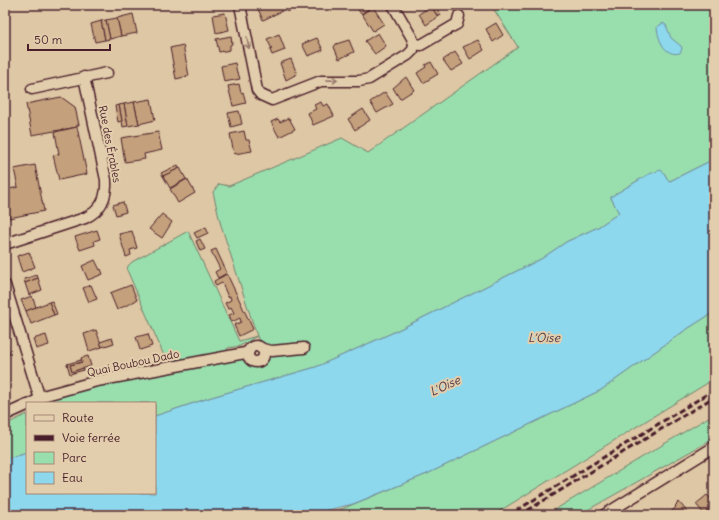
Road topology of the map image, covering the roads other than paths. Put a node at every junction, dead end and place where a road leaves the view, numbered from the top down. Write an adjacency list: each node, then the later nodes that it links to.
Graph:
1 (240, 5): 4 (street, one-way to 4)
2 (393, 5): 4 (street)
3 (459, 16): 4 (street)
4 (414, 44)
5 (107, 72): 6 (street)
6 (84, 77): 7 (street); 8 (street, Rue des Érables)
7 (32, 89)
8 (5, 244)
9 (5, 285): 11 (street)
10 (304, 348): 11 (street, Quai Boubou Dado)
11 (36, 401)
12 (26, 405): 13 (street)
13 (5, 415)
14 (714, 447): 15 (street)
15 (604, 515)

